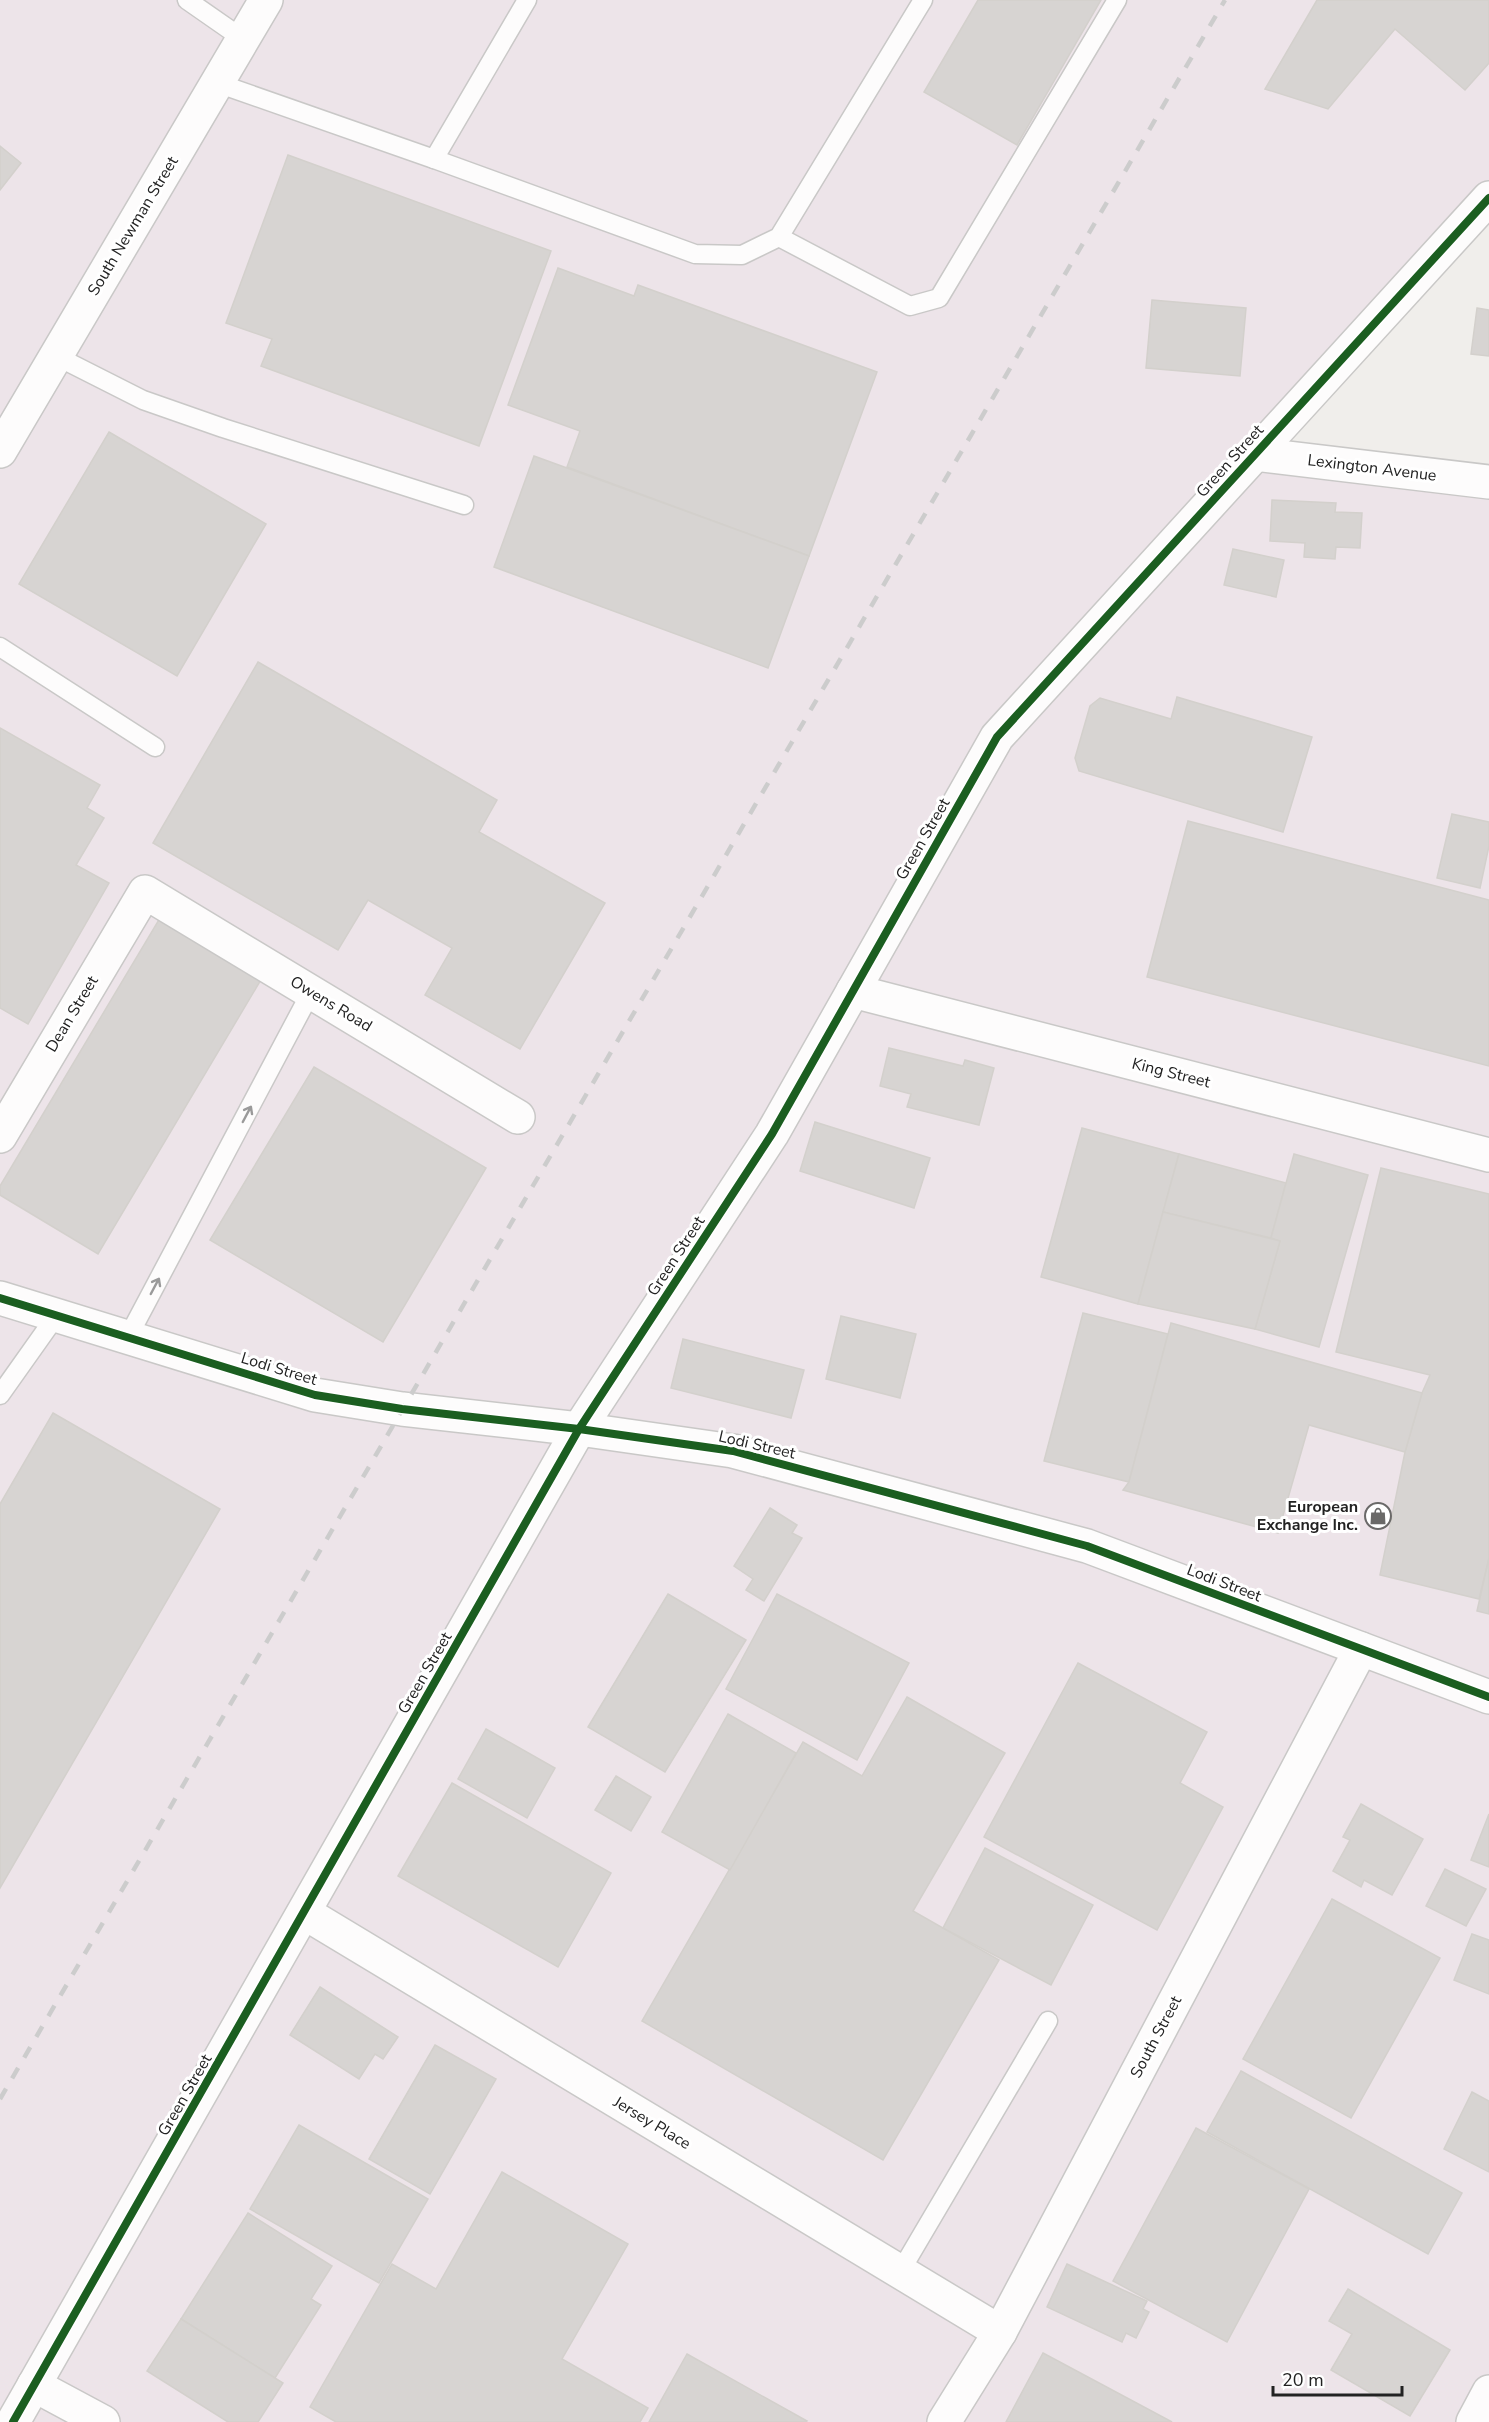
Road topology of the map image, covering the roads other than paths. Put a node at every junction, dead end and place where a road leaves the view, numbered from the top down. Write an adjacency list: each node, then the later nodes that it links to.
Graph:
1 (187, 0): 6 (lane)
2 (266, 0): 6 (street, South Newman Street)
3 (527, 0): 8 (lane)
4 (923, 0): 10 (lane)
5 (1117, 0): 10 (lane)
6 (243, 39): 7 (street, South Newman Street)
7 (217, 83): 8 (lane); 11 (street, South Newman Street)
8 (434, 159): 10 (lane)
9 (1489, 198): 13 (street, Green Street)
10 (779, 237)
11 (56, 356): 12 (street, South Newman Street); 15 (lane)
12 (0, 451)
13 (1255, 454): 14 (street, Lexington Avenue); 19 (street, Green Street)
14 (1489, 482)
15 (464, 505)
16 (0, 647): 17 (lane)
17 (155, 747)
18 (145, 892): 20 (street, Owens Road); 22 (street, Dean Street)
19 (853, 991): 23 (street, King Street); 28 (street, Green Street)
20 (311, 992): 21 (street, Owens Road); 26 (lane, one-way to 20)
21 (518, 1118)
22 (0, 1136)
23 (1489, 1155)
24 (0, 1298): 25 (street, Lodi Street)
25 (56, 1316): 26 (street, Lodi Street); 27 (lane)
26 (128, 1337): 28 (street, Lodi Street)
27 (0, 1395)
28 (579, 1429): 29 (street, Lodi Street); 31 (street, Green Street)
29 (1361, 1649): 30 (street, Lodi Street); 34 (street, South Street)
30 (1489, 1697)
31 (305, 1913): 33 (street, Jersey Place); 35 (street, Green Street)
32 (1048, 2020): 33 (lane)
33 (900, 2272): 34 (street, Jersey Place)
34 (1000, 2332): 39 (street, South Street)
35 (34, 2385): 37 (street, Green Street); 38 (street)
36 (1489, 2392): 40 (street)
37 (13, 2422)
38 (103, 2422)
39 (944, 2422)
40 (1473, 2422)

